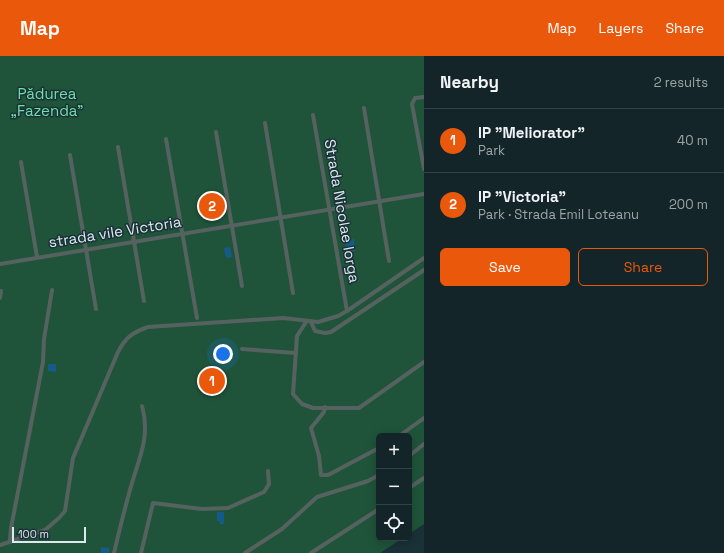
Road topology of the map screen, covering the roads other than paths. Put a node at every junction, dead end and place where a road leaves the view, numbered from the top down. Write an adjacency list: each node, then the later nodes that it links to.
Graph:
1 (424, 97): 10 (street)
2 (364, 108): 12 (street)
3 (313, 115): 13 (street, Strada Nicolae Iorga)
4 (265, 123): 14 (street)
5 (216, 132): 15 (street)
6 (166, 139): 16 (street)
7 (118, 147): 17 (street)
8 (70, 156): 18 (street)
9 (21, 162): 19 (street)
10 (424, 169)
11 (424, 194): 12 (street, strada vile Victoria)
12 (378, 202): 13 (street, strada vile Victoria); 21 (street)
13 (329, 210): 14 (street, strada vile Victoria); 31 (street, Strada Nicolae Iorga)
14 (281, 217): 15 (street, strada vile Victoria); 27 (street)
15 (232, 226): 16 (street, strada vile Victoria); 24 (street)
16 (184, 233): 17 (street, strada vile Victoria); 32 (street)
17 (134, 241): 18 (street, strada vile Victoria); 29 (street)
18 (86, 249): 19 (street, strada vile Victoria); 30 (street)
19 (37, 257): 22 (street, strada vile Victoria)
20 (424, 258): 31 (street)
21 (389, 261)
22 (0, 264)
23 (424, 270): 34 (street)
24 (242, 286)
25 (52, 290): 50 (street)
26 (1, 291): 28 (street)
27 (293, 293)
28 (0, 298)
29 (144, 301)
30 (96, 310)
31 (347, 311): 34 (street)
32 (196, 318)
33 (306, 322): 34 (street); 36 (street); 50 (street)
34 (311, 322)
35 (242, 349): 36 (street)
36 (296, 353): 39 (street)
37 (424, 362): 39 (street)
38 (142, 406): 52 (street)
39 (325, 408): 43 (street)
40 (424, 418): 41 (street)
41 (403, 433)
42 (424, 444): 44 (street)
43 (376, 450)
44 (412, 454)
45 (268, 470): 53 (street)
46 (376, 477): 54 (street)
47 (424, 478): 48 (street)
48 (412, 486)
49 (376, 511): 55 (street)
50 (10, 541): 51 (street)
51 (0, 545)
52 (114, 553)
53 (141, 553)
54 (245, 553)
55 (311, 553)

